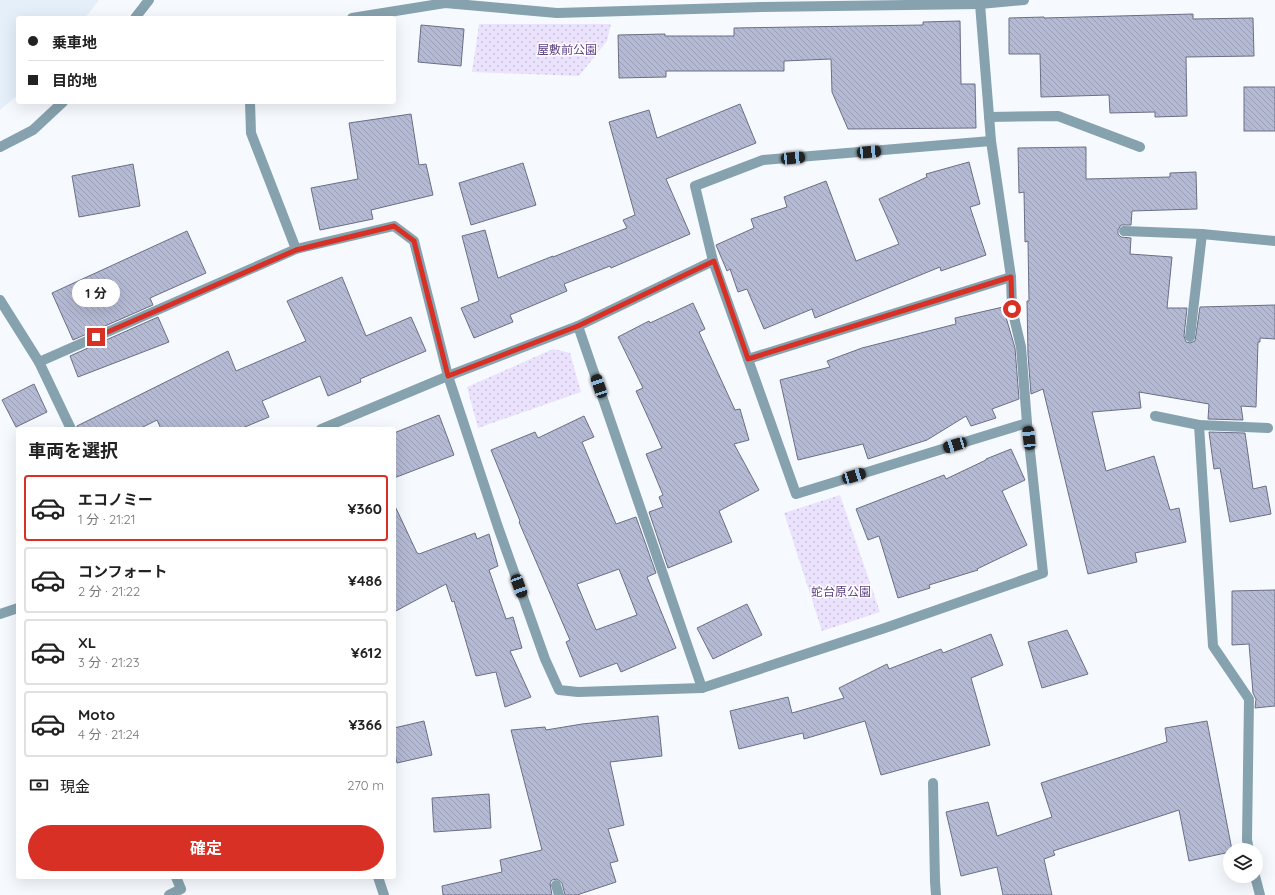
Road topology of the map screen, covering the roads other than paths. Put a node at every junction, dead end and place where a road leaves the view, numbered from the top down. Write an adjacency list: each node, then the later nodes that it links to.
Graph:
1 (149, 0): 4 (street)
2 (1024, 0): 3 (street)
3 (980, 4): 5 (street); 8 (street)
4 (137, 16)
5 (364, 16)
6 (61, 104): 10 (street)
7 (250, 104): 15 (street)
8 (989, 117): 9 (street); 11 (street)
9 (991, 141): 16 (street); 17 (street)
10 (0, 147)
11 (1140, 147)
12 (1124, 230): 13 (street)
13 (1202, 234): 14 (street); 20 (street)
14 (1275, 241)
15 (296, 250): 22 (street); 23 (street)
16 (714, 261): 19 (street); 21 (street)
17 (1011, 277): 21 (street); 25 (street)
18 (0, 300): 22 (street)
19 (578, 326): 23 (street); 32 (street)
20 (1190, 337)
21 (748, 359): 25 (street)
22 (39, 362): 27 (street)
23 (448, 376): 28 (street); 32 (street)
24 (1155, 416): 26 (street)
25 (1027, 422): 32 (street)
26 (1199, 425): 29 (street); 34 (street)
27 (70, 427)
28 (326, 427)
29 (1268, 428)
30 (16, 609): 31 (street)
31 (0, 614)
32 (702, 688)
33 (933, 783): 40 (street)
34 (1248, 843)
35 (177, 879): 38 (street)
36 (379, 879): 39 (street)
37 (1257, 883): 41 (street)
38 (169, 895)
39 (384, 895)
40 (936, 895)
41 (1260, 895)

